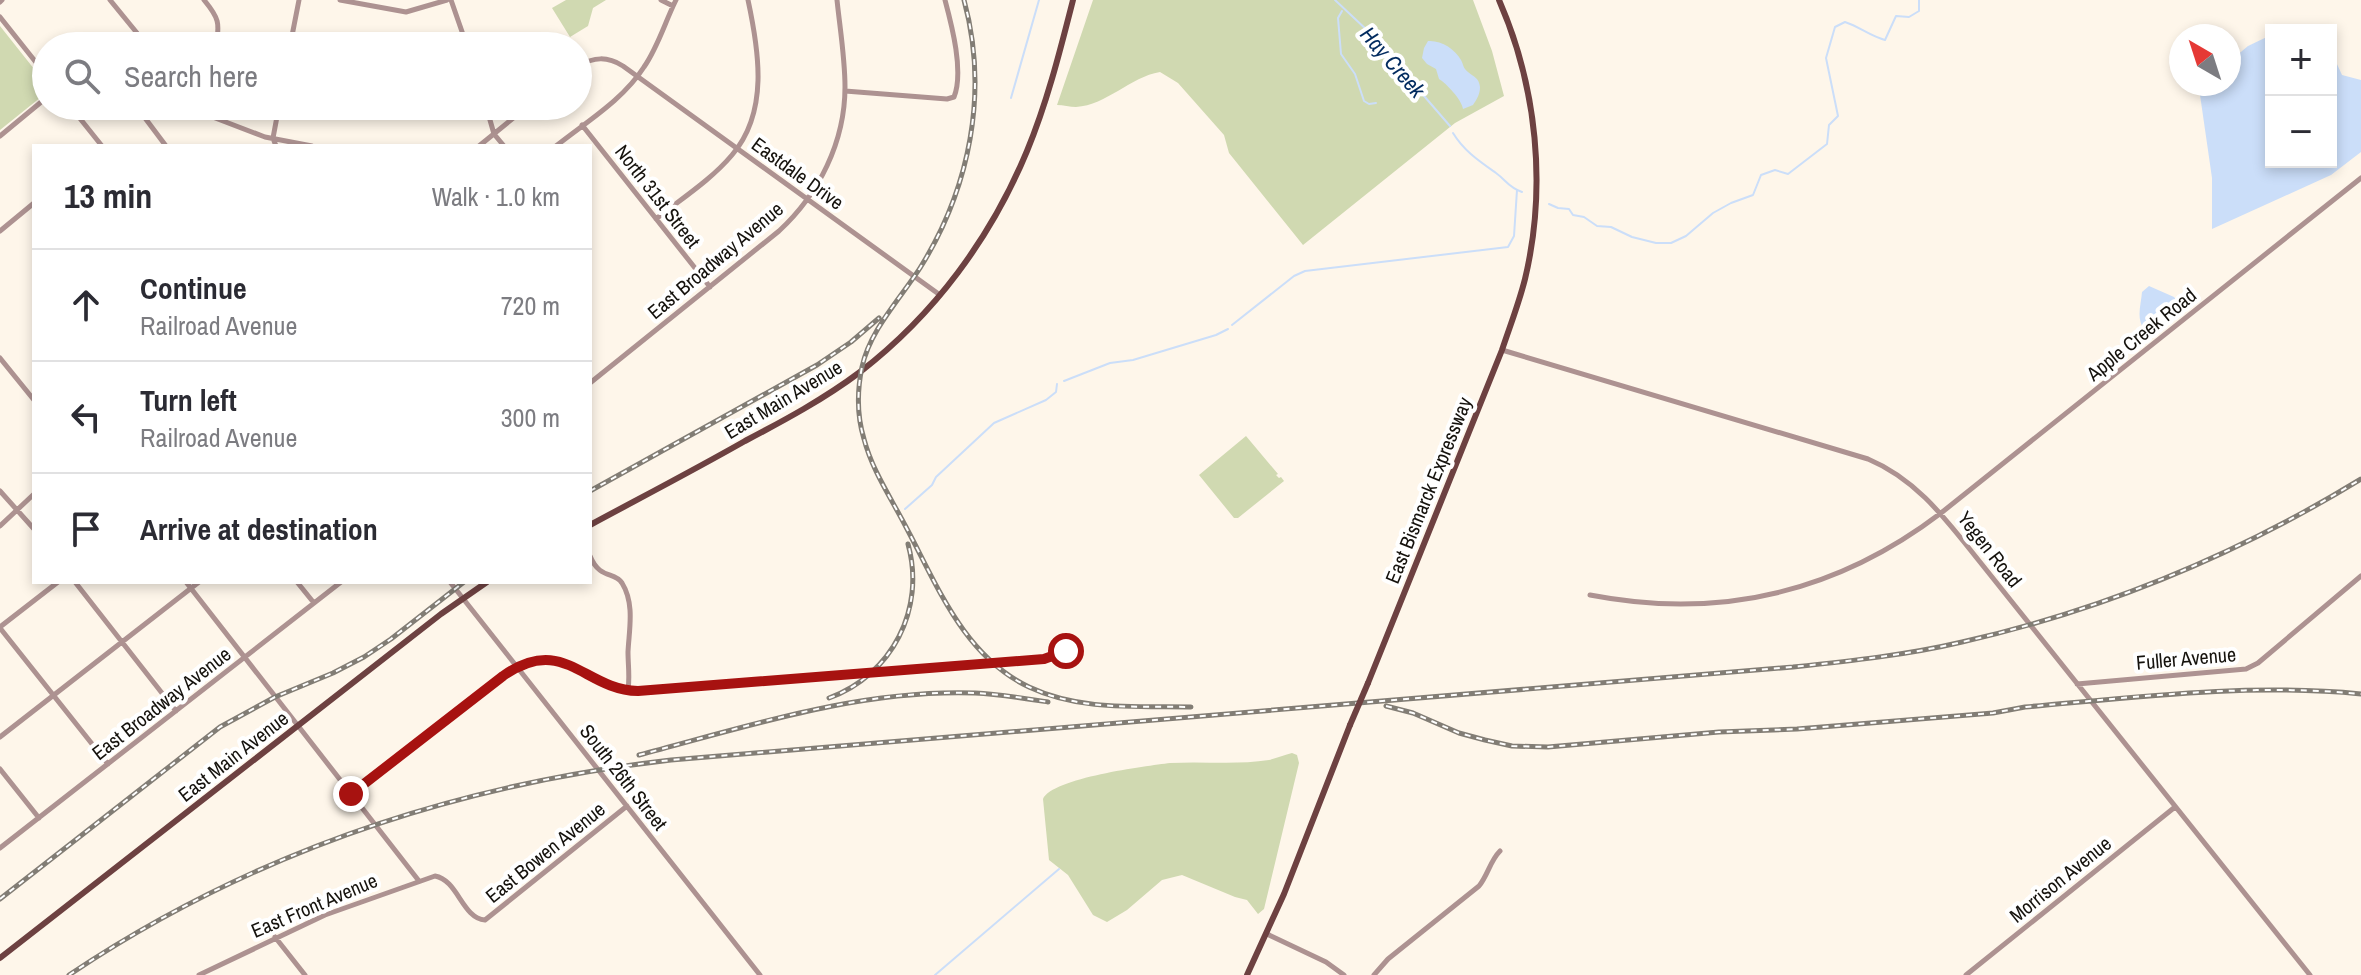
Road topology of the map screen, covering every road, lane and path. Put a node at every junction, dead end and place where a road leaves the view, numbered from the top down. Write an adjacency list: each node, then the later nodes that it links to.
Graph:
1 (110, 0): 14 (street)
2 (204, 0): 15 (street)
3 (299, 0): 16 (street)
4 (340, 0): 5 (street)
5 (449, 0): 17 (street)
6 (661, 0): 12 (street)
7 (748, 0): 42 (street)
8 (837, 0): 21 (street, East Broadway Avenue)
9 (945, 0): 21 (street)
10 (1073, 0): 49 (main road, East Main Avenue)
11 (1499, 0): 50 (main road, East Bismarck Expressway)
12 (674, 3): 20 (street)
13 (0, 17): 18 (street)
14 (136, 32)
15 (217, 32)
16 (293, 32)
17 (462, 32)
18 (32, 57)
19 (592, 60): 20 (street, Eastdale Drive)
20 (638, 76): 23 (street); 42 (street, Eastdale Drive)
21 (845, 91): 44 (street, East Broadway Avenue)
22 (32, 110): 33 (street)
23 (592, 117)
24 (81, 120): 35 (street)
25 (146, 120): 36 (street)
26 (223, 120): 34 (street)
27 (276, 120): 34 (street)
28 (490, 120): 32 (street)
29 (511, 120): 32 (street)
30 (588, 120): 31 (street)
31 (582, 125): 41 (street); 46 (street, North 31st Street)
32 (494, 134): 39 (street); 40 (street)
33 (0, 136)
34 (273, 138): 37 (street); 38 (street)
35 (100, 144)
36 (164, 144)
37 (275, 144)
38 (302, 144)
39 (482, 144)
40 (502, 144)
41 (558, 144)
42 (737, 148): 44 (street, Eastdale Drive); 46 (street)
43 (2361, 178): 57 (street, Apple Creek Road)
44 (808, 199): 48 (street, East Broadway Avenue); 49 (street, Eastdale Drive)
45 (32, 205): 47 (street)
46 (656, 219): 48 (street, North 31st Street)
47 (0, 231)
48 (710, 287): 52 (street, East Broadway Avenue)
49 (940, 295): 58 (main road, East Main Avenue)
50 (1502, 350): 57 (street, Yegen Road); 96 (main road, East Bismarck Expressway, bridge)
51 (0, 358): 53 (street)
52 (592, 381)
53 (32, 398)
54 (0, 491): 56 (street)
55 (32, 496): 56 (street)
56 (16, 511): 59 (street); 60 (street)
57 (1941, 513): 72 (street, Apple Creek Road); 80 (street, Yegen Road)
58 (592, 524)
59 (0, 526)
60 (32, 527)
61 (592, 560): 81 (street)
62 (2361, 576): 80 (street, Fuller Avenue)
63 (55, 584): 75 (street)
64 (77, 584): 76 (street)
65 (188, 584): 71 (street)
66 (196, 584): 71 (street)
67 (299, 584): 74 (street)
68 (338, 584): 74 (street, East Broadway Avenue)
69 (452, 584): 73 (street, South 26th Street)
70 (484, 584): 73 (main road, East Main Avenue)
71 (191, 588): 76 (street); 78 (street)
72 (1590, 595)
73 (463, 598): 79 (street, South 26th Street); 84 (main road, East Main Avenue)
74 (314, 603): 78 (street, East Broadway Avenue)
75 (0, 628): 82 (street)
76 (123, 642): 82 (street); 83 (street)
77 (1066, 651): 81 (street)
78 (245, 657): 83 (street, East Broadway Avenue); 84 (street)
79 (517, 667): 81 (street); 88 (street); 89 (street, South 26th Street)
80 (2077, 684): 90 (street, Yegen Road)
81 (628, 690)
82 (53, 695): 85 (street); 86 (street)
83 (176, 711): 86 (street, East Broadway Avenue)
84 (298, 726): 88 (street); 98 (main road, East Main Avenue)
85 (0, 737)
86 (108, 764): 91 (street, East Broadway Avenue)
87 (0, 769): 91 (street)
88 (351, 794): 95 (street)
89 (627, 806): 94 (street, East Bowen Avenue); 101 (street, South 26th Street)
90 (2175, 807): 105 (street, Morrison Avenue); 106 (street, Yegen Road)
91 (39, 818): 92 (street, East Broadway Avenue)
92 (0, 848)
93 (1500, 851): 104 (street)
94 (444, 879): 95 (street, East Front Avenue)
95 (419, 881): 97 (street, East Front Avenue)
96 (1267, 934): 102 (main road, East Bismarck Expressway); 103 (street)
97 (275, 937): 99 (street, East Front Avenue); 100 (street)
98 (0, 958)
99 (199, 975)
100 (305, 975)
101 (760, 975)
102 (1247, 975)
103 (1344, 975)
104 (1374, 975)
105 (1966, 975)
106 (2310, 975)

